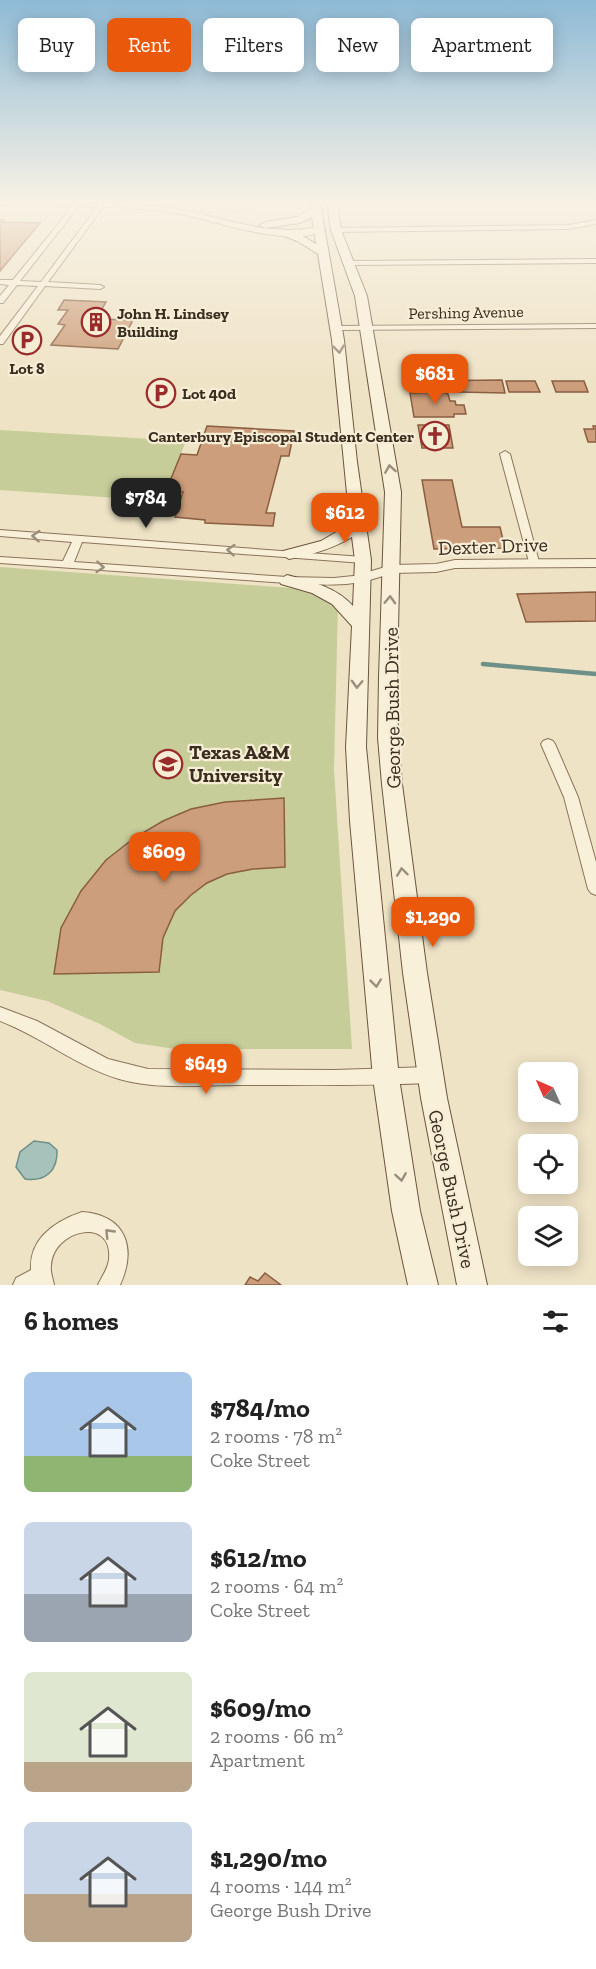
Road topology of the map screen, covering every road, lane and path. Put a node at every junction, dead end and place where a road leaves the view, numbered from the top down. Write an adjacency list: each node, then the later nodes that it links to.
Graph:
1 (30, 263): 7 (street)
2 (58, 263): 8 (street)
3 (325, 263): 12 (main road, George Bush Drive)
4 (350, 263): 5 (street); 13 (main road, George Bush Drive)
5 (354, 263)
6 (0, 282): 7 (street)
7 (14, 283): 8 (street); 10 (street)
8 (43, 284): 9 (street); 14 (street)
9 (100, 287)
10 (0, 302)
11 (596, 326): 13 (street, Pershing Avenue)
12 (336, 328): 13 (street, Pershing Avenue); 16 (main road, George Bush Drive, one-way to 16)
13 (367, 328): 25 (main road, George Bush Drive, one-way to 13)
14 (0, 342)
15 (505, 454): 22 (street)
16 (360, 525): 19 (main road); 21 (main road, George Bush Drive)
17 (0, 533): 18 (street, one-way to 17)
18 (78, 539): 19 (street, one-way to 18); 24 (street)
19 (289, 554): 21 (street)
20 (0, 560): 24 (street)
21 (363, 560): 25 (street); 26 (main road, George Bush Drive)
22 (534, 562): 23 (street, Dexter Drive); 25 (street, Dexter Drive)
23 (596, 563)
24 (67, 565): 27 (street, one-way to 27)
25 (393, 569): 26 (street); 33 (main road, George Bush Drive, one-way to 25)
26 (363, 578): 27 (street); 28 (main road, George Bush Drive)
27 (287, 580): 28 (main road)
28 (361, 626): 34 (main road, George Bush Drive, one-way to 34)
29 (548, 744): 30 (street)
30 (591, 857): 31 (street)
31 (596, 889)
32 (0, 1014): 34 (street)
33 (430, 1075): 34 (street); 38 (main road, George Bush Drive)
34 (386, 1078): 37 (main road, George Bush Drive, one-way to 37)
35 (36, 1282): 36 (street, one-way to 35)
36 (108, 1285)
37 (423, 1285)
38 (472, 1285)

